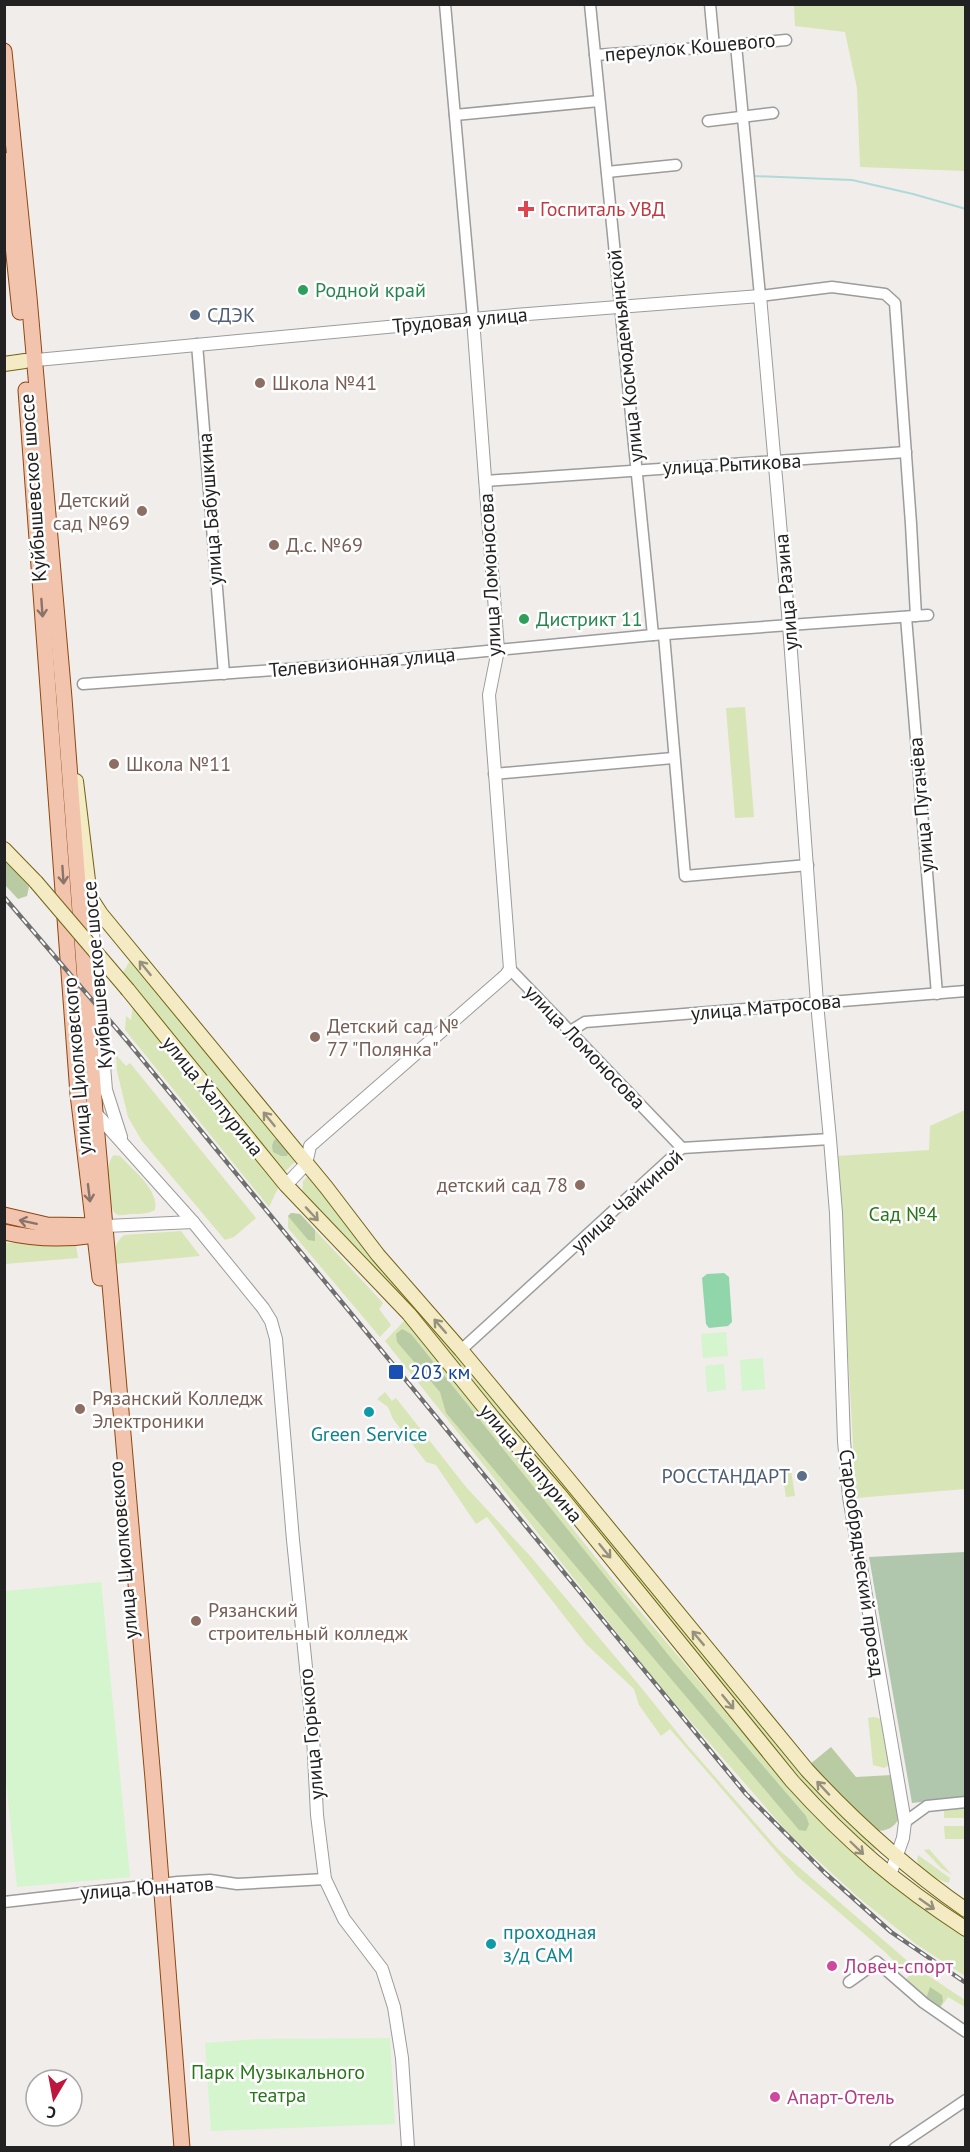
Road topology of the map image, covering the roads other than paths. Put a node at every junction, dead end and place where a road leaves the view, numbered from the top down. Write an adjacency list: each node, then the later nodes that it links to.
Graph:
1 (445, 4): 11 (street, улица Ломоносова)
2 (590, 4): 8 (street, улица Космодемьянской)
3 (710, 4): 6 (street)
4 (786, 40): 5 (street, переулок Кошевого)
5 (736, 45): 6 (street, переулок Кошевого); 12 (street, улица Разина)
6 (714, 47): 8 (street, переулок Кошевого)
7 (4, 51): 22 (main road, Куйбышевское шоссе)
8 (595, 55): 9 (street, улица Космодемьянской)
9 (599, 101): 11 (street); 16 (street, улица Космодемьянской)
10 (773, 113): 12 (street)
11 (455, 115): 20 (street, улица Ломоносова)
12 (741, 117): 13 (street); 18 (street, улица Разина)
13 (708, 121)
14 (4, 160): 22 (main road, Куйбышевское шоссе)
15 (676, 165): 16 (street)
16 (607, 172): 19 (street, улица Космодемьянской)
17 (885, 294): 18 (street, Трудовая улица); 24 (street, улица Пугачёва)
18 (760, 296): 19 (street, Трудовая улица); 25 (street, улица Разина)
19 (620, 307): 20 (street, Трудовая улица); 26 (street, улица Космодемьянской)
20 (473, 319): 21 (street, Трудовая улица); 27 (street, улица Ломоносова)
21 (197, 344): 22 (street, Трудовая улица); 33 (street, улица Бабушкина)
22 (29, 361): 23 (main road); 35 (main road, Куйбышевское шоссе); 38 (main road, Куйбышевское шоссе, one-way to 38)
23 (4, 364)
24 (906, 452): 25 (street, улица Рытикова); 29 (street, улица Пугачёва)
25 (775, 463): 26 (street, улица Рытикова); 30 (street, улица Разина)
26 (636, 470): 27 (street, улица Рытикова); 31 (street, улица Космодемьянской)
27 (485, 481): 32 (street, улица Ломоносова)
28 (928, 615): 29 (street, Телевизионная улица)
29 (911, 617): 30 (street, Телевизионная улица); 44 (street, улица Пугачёва)
30 (789, 625): 31 (street, Телевизионная улица); 40 (street, улица Разина)
31 (658, 635): 32 (street, Телевизионная улица); 36 (street, улица Космодемьянской)
32 (498, 650): 33 (street, Телевизионная улица); 37 (street, улица Ломоносова)
33 (224, 674): 34 (street, Телевизионная улица)
34 (83, 684)
35 (64, 698): 38 (main road, Куйбышевское шоссе); 41 (main road, Куйбышевское шоссе)
36 (673, 758): 37 (street); 40 (street, улица Космодемьянской)
37 (494, 774): 42 (street, улица Ломоносова)
38 (66, 817): 47 (main road, улица Циолковского, one-way to 47); 48 (main road, улица Циолковского)
39 (4, 849): 53 (main road, улица Халтурина, bridge)
40 (808, 865): 45 (street, улица Разина)
41 (90, 897): 50 (street, Куйбышевское шоссе); 52 (main road, улица Халтурина, one-way to 41)
42 (510, 969): 46 (street, улица Ломоносова); 52 (street)
43 (966, 991): 44 (street, улица Матросова)
44 (937, 994): 45 (street, улица Матросова)
45 (817, 1003): 46 (street, улица Матросова); 49 (street, улица Разина)
46 (569, 1032): 51 (street, улица Ломоносова)
47 (78, 1094): 48 (street, улица Горького); 56 (main road, улица Циолковского, one-way to 56)
48 (95, 1112): 50 (street, улица Горького); 56 (main road, улица Циолковского)
49 (830, 1139): 51 (street, улица Чайкиной); 62 (street, Старообрядческий проезд)
50 (124, 1143): 55 (street, улица Горького)
51 (682, 1148): 60 (street, улица Чайкиной)
52 (306, 1164): 53 (street); 60 (main road, улица Халтурина, one-way to 52)
53 (286, 1185): 64 (main road, улица Халтурина, one-way to 64)
54 (4, 1215): 56 (main road, one-way to 54)
55 (192, 1222): 56 (street); 65 (street, улица Горького)
56 (98, 1229): 58 (main road); 66 (main road, улица Циолковского)
57 (4, 1232): 58 (main road)
58 (25, 1236): 59 (street)
59 (4, 1238)
60 (461, 1350): 63 (main road, улица Халтурина, one-way to 60)
61 (966, 1802): 62 (street)
62 (905, 1822): 63 (street, Старообрядческий проезд)
63 (896, 1857): 64 (street, Старообрядческий проезд); 68 (main road, улица Халтурина)
64 (890, 1875): 69 (main road, улица Халтурина, one-way to 69)
65 (325, 1880): 66 (street, улица Юннатов); 76 (street, улица Горького)
66 (156, 1884): 67 (street, улица Юннатов); 71 (main road, улица Циолковского)
67 (4, 1902)
68 (966, 1910)
69 (966, 1929)
70 (849, 1982): 72 (street)
71 (168, 2031): 74 (main road, улица Циолковского); 75 (main road, улица Циолковского)
72 (966, 2032)
73 (966, 2100): 77 (street)
74 (173, 2148)
75 (182, 2148)
76 (408, 2148)
77 (895, 2148)

